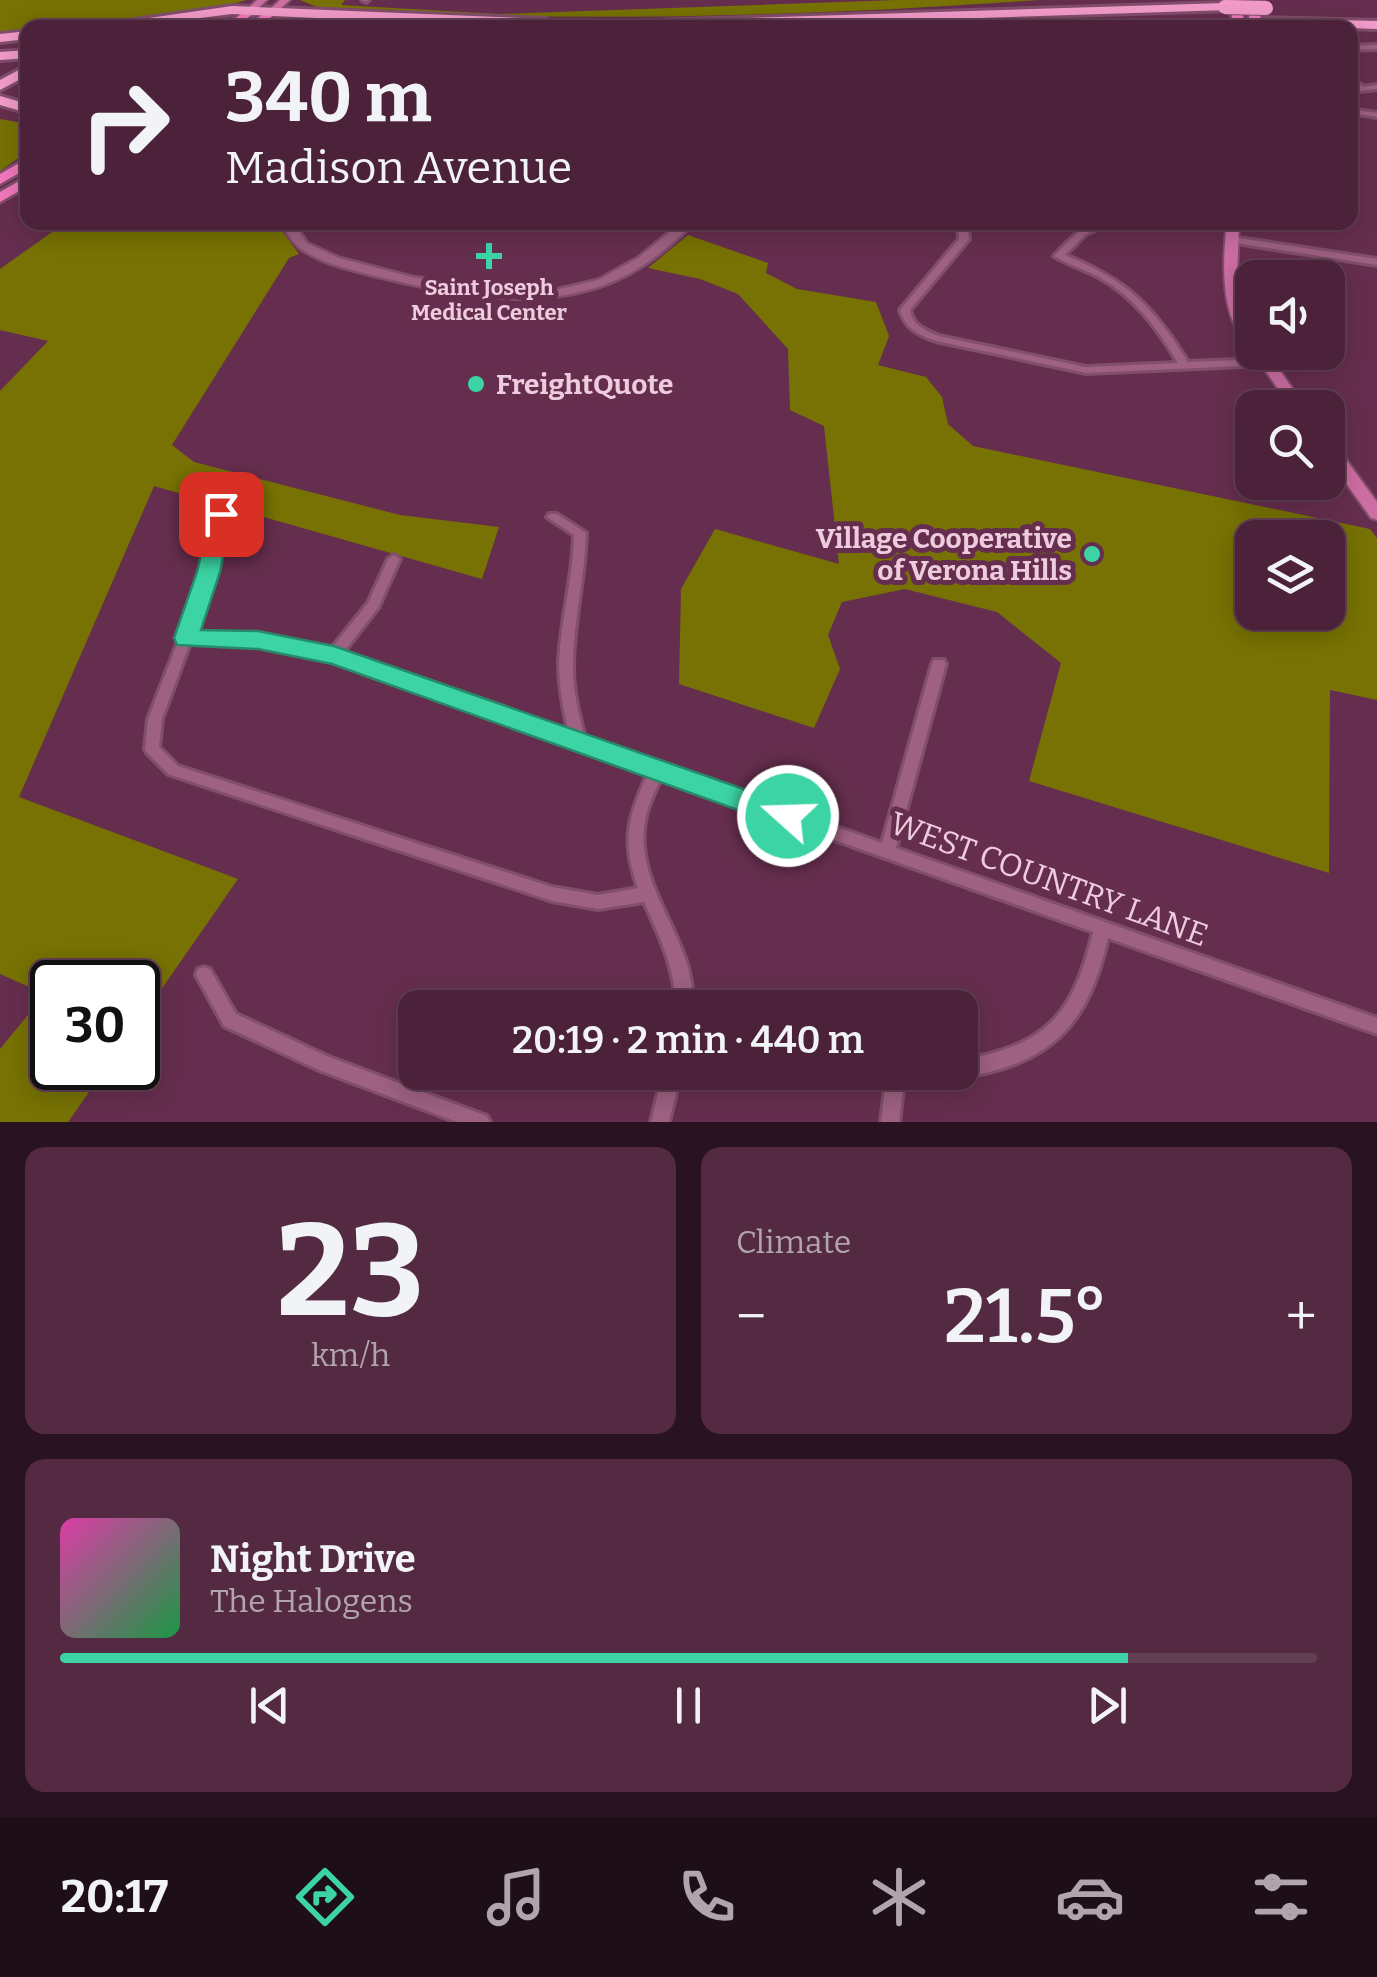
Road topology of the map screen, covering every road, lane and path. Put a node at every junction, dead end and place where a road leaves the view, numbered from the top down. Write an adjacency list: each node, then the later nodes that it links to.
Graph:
1 (262, 0): 5 (main road)
2 (285, 0): 6 (main road)
3 (296, 0): 7 (highway)
4 (1060, 0): 11 (highway)
5 (250, 5): 6 (highway); 12 (highway)
6 (274, 10): 7 (highway); 13 (main road)
7 (320, 12): 14 (highway)
8 (1377, 12): 10 (highway)
9 (1231, 14): 10 (highway); 11 (highway); 16 (highway)
10 (1260, 14): 17 (highway)
11 (866, 16): 15 (highway)
12 (148, 20)
13 (261, 20)
14 (501, 20)
15 (754, 20)
16 (1050, 20)
17 (1324, 20)
18 (1358, 86): 20 (street)
19 (1377, 88): 20 (street)
20 (1362, 89): 21 (street)
21 (1358, 97)
22 (292, 230): 23 (street)
23 (677, 230)
24 (963, 230): 31 (street)
25 (1088, 230): 31 (street)
26 (1233, 230): 27 (main road)
27 (1232, 240): 28 (street); 29 (main road)
28 (1377, 262)
29 (1235, 309)
30 (1235, 360): 31 (street)
31 (1184, 366)
32 (1345, 470): 33 (main road)
33 (1376, 512)
34 (221, 514): 37 (street)
35 (553, 517): 40 (street)
36 (394, 559): 38 (street)
37 (186, 638): 38 (street, WEST COUNTRY LANE); 43 (street)
38 (334, 655): 40 (street, WEST COUNTRY LANE)
39 (939, 664): 42 (street)
40 (579, 743): 41 (street, WEST COUNTRY LANE)
41 (657, 770): 42 (street, WEST COUNTRY LANE); 43 (street)
42 (887, 850): 44 (street, WEST COUNTRY LANE)
43 (647, 894): 46 (street)
44 (1102, 928): 47 (street, WEST COUNTRY LANE); 48 (street)
45 (204, 975): 51 (street)
46 (683, 990)
47 (1377, 1026)
48 (978, 1065)
49 (668, 1090): 52 (street)
50 (894, 1090): 53 (street)
51 (480, 1122)
52 (660, 1122)
53 (890, 1122)

